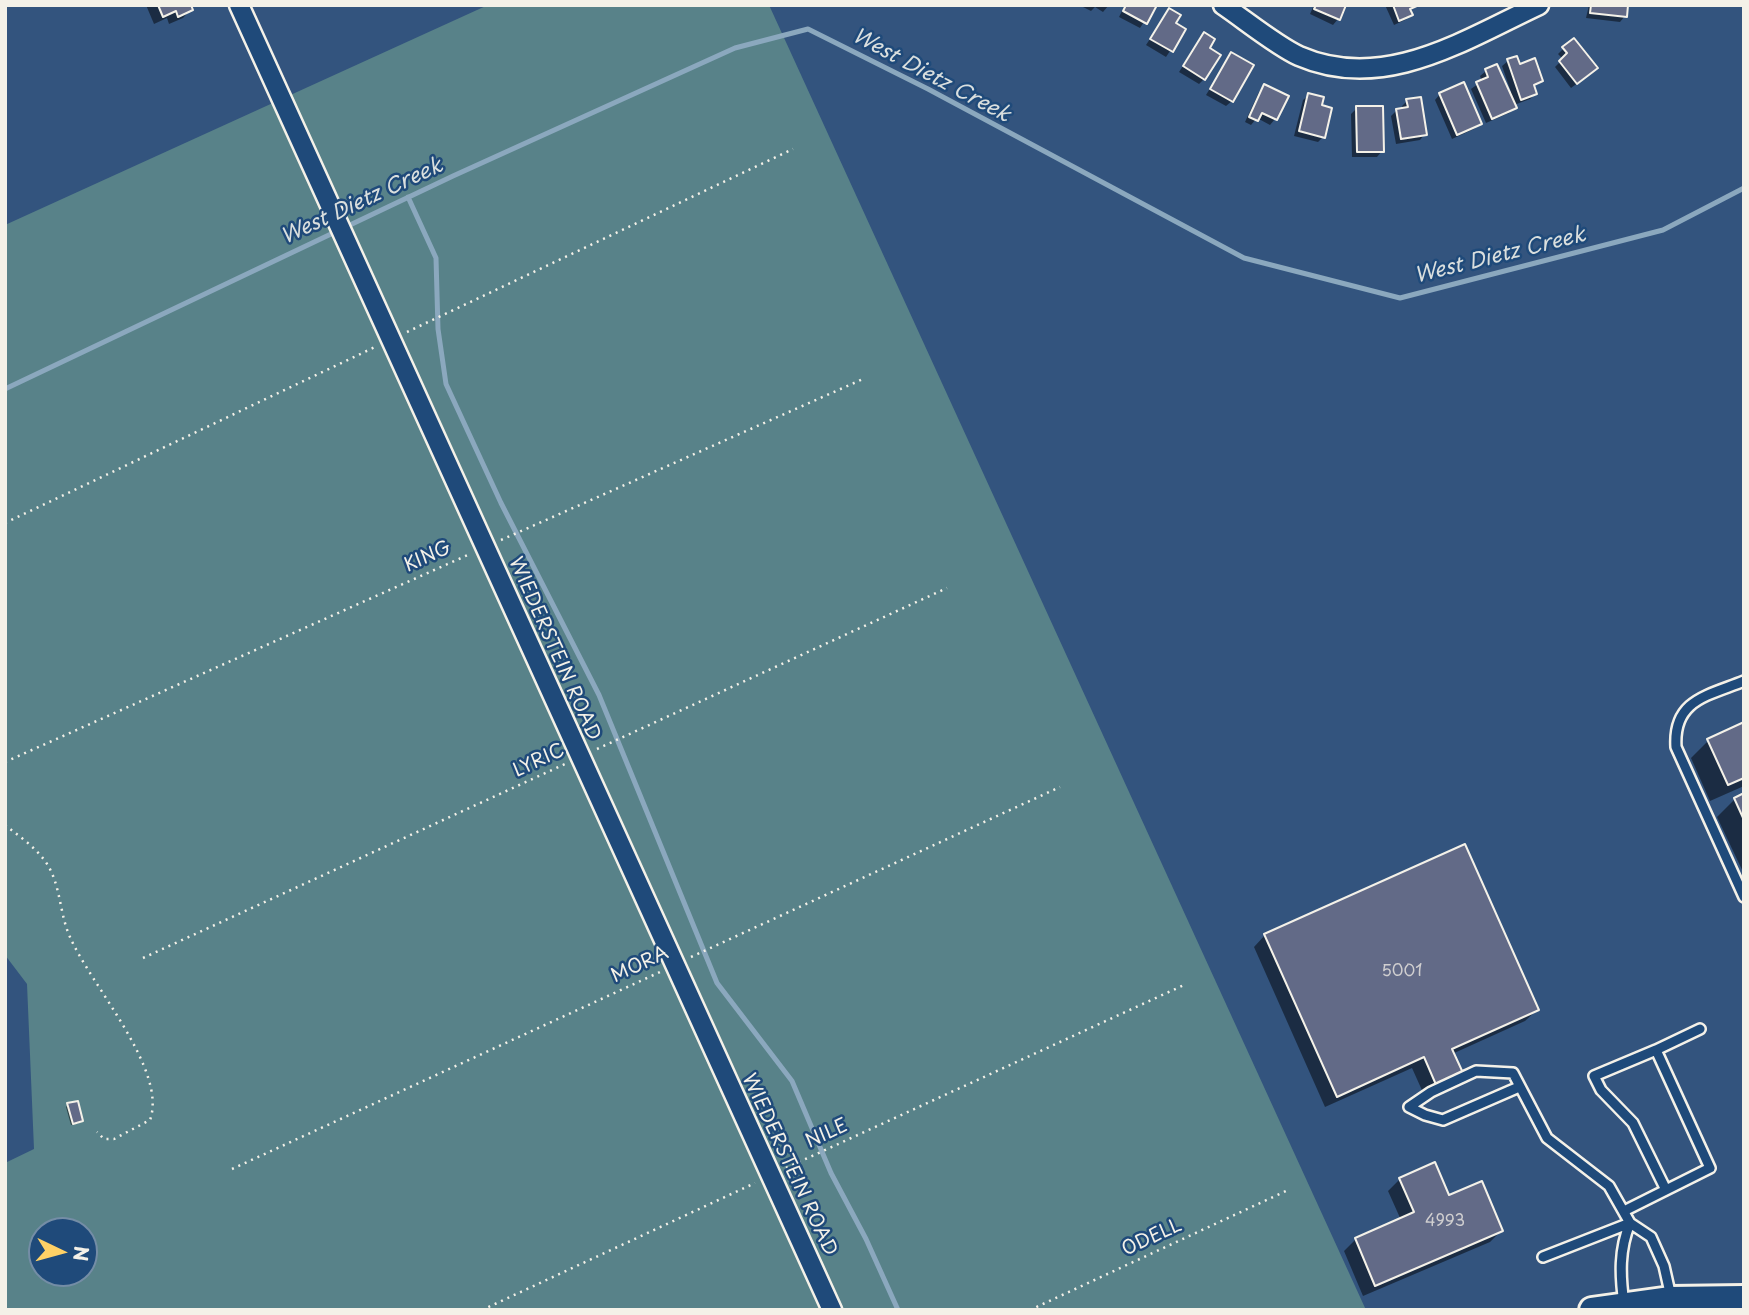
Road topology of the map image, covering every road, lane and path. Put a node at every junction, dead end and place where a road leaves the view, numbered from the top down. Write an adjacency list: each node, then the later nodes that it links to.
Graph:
1 (239, 5): 5 (street, WIEDERSTEIN ROAD)
2 (1223, 5): 3 (street)
3 (1539, 5)
4 (863, 379): 5 (path, KING)
5 (485, 547): 8 (street, WIEDERSTEIN ROAD); 9 (path, KING)
6 (947, 588): 8 (path, LYRIC)
7 (1744, 681): 12 (lane)
8 (580, 757): 14 (path, LYRIC); 15 (street, WIEDERSTEIN ROAD)
9 (5, 762)
10 (1060, 787): 15 (path, MORA)
11 (5, 825): 20 (path)
12 (1741, 883): 13 (lane)
13 (1744, 897)
14 (144, 958)
15 (675, 964): 21 (path, MORA); 22 (street, WIEDERSTEIN ROAD)
16 (1184, 985): 22 (path, NILE)
17 (1700, 1030): 18 (lane)
18 (1656, 1050): 23 (lane); 23 (lane)
19 (1519, 1087): 19 (lane); 25 (lane)
20 (97, 1132)
21 (232, 1169)
22 (771, 1175): 31 (path, NILE); 32 (street, WIEDERSTEIN ROAD)
23 (1666, 1190): 25 (lane)
24 (1286, 1191): 33 (path, ODELL)
25 (1624, 1211): 26 (lane)
26 (1630, 1223): 27 (lane); 29 (lane); 30 (lane)
27 (1543, 1257)
28 (1744, 1298): 29 (main road)
29 (1671, 1304): 30 (main road)
30 (1625, 1307): 34 (main road)
31 (482, 1310)
32 (832, 1310)
33 (1030, 1310)
34 (1592, 1310)

